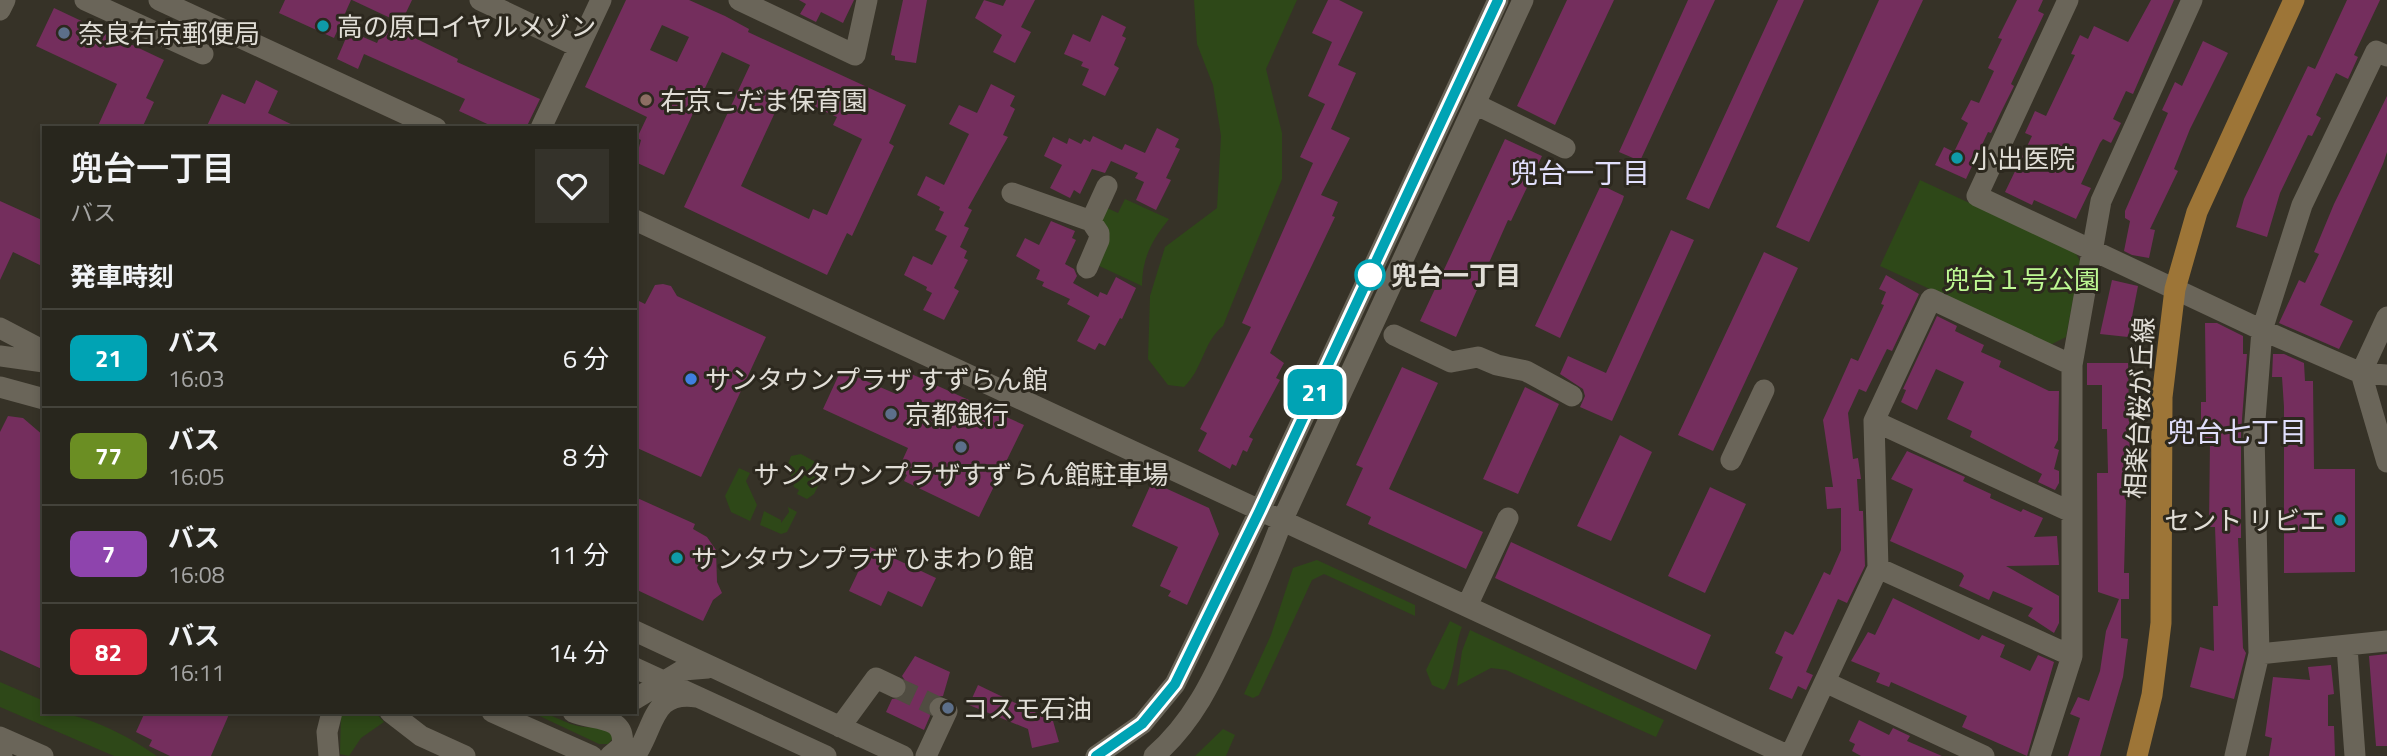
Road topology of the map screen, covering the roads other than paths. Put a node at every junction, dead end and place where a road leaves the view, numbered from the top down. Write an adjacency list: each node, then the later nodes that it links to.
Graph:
1 (5, 0): 13 (street)
2 (85, 0): 15 (street)
3 (159, 0): 18 (street)
4 (480, 0): 14 (street)
5 (601, 0): 14 (street)
6 (739, 0): 7 (street)
7 (867, 0)
8 (1498, 0): 45 (street)
9 (1523, 0): 17 (street)
10 (2068, 0): 25 (street)
11 (2192, 0): 25 (street)
12 (2294, 0): 27 (main road, 相楽台桜が丘線)
13 (0, 10)
14 (579, 47): 19 (street)
15 (203, 54)
16 (2387, 56): 30 (street)
17 (1475, 104): 20 (street); 48 (street)
18 (432, 126)
19 (542, 126)
20 (1565, 148)
21 (1107, 186): 24 (street)
22 (1012, 193): 24 (street)
23 (637, 221): 45 (street)
24 (1091, 221): 26 (street)
25 (2092, 249): 27 (street); 35 (street)
26 (1087, 268)
27 (2175, 289): 30 (street); 87 (main road, 相楽台桜が丘線)
28 (2387, 317): 36 (street)
29 (0, 328): 32 (street)
30 (2262, 330): 36 (street); 55 (street)
31 (1394, 335): 40 (street)
32 (42, 350)
33 (0, 356): 34 (street)
34 (42, 362)
35 (2072, 365): 42 (street); 46 (street)
36 (2361, 373): 37 (street); 44 (street)
37 (2387, 375)
38 (0, 387): 41 (street)
39 (1764, 390): 43 (street)
40 (1573, 396)
41 (42, 398)
42 (1874, 421): 46 (street); 49 (street)
43 (1731, 460)
44 (2387, 462)
45 (1260, 510): 48 (street); 82 (street)
46 (2069, 511): 56 (street)
47 (1507, 519): 50 (street)
48 (1282, 521): 50 (street); 83 (street)
49 (1878, 568): 56 (street); 60 (street)
50 (1468, 606): 84 (street)
51 (637, 632): 58 (street)
52 (2387, 641): 54 (street)
53 (637, 644): 59 (street)
54 (2347, 647): 55 (street); 89 (street)
55 (2259, 654): 88 (street)
56 (2072, 656): 86 (street)
57 (637, 669): 59 (street)
58 (713, 669): 59 (street); 71 (street)
59 (662, 680): 62 (street); 63 (street); 64 (street)
60 (1825, 682): 84 (street); 85 (street)
61 (895, 687): 71 (street)
62 (637, 698)
63 (699, 698): 64 (street); 79 (street)
64 (660, 707): 78 (street)
65 (940, 708): 81 (street)
66 (331, 714): 74 (street)
67 (393, 714): 75 (street)
68 (497, 714): 76 (street)
69 (577, 714): 70 (street)
70 (599, 714): 77 (street)
71 (840, 727): 80 (street)
72 (0, 737): 73 (street)
73 (43, 756)
74 (329, 756)
75 (465, 756)
76 (592, 756)
77 (610, 756)
78 (635, 756)
79 (826, 756)
80 (903, 756)
81 (926, 756)
82 (1096, 756)
83 (1154, 756)
84 (1790, 756)
85 (1984, 756)
86 (2040, 756)
87 (2137, 756)
88 (2235, 756)
89 (2355, 756)

